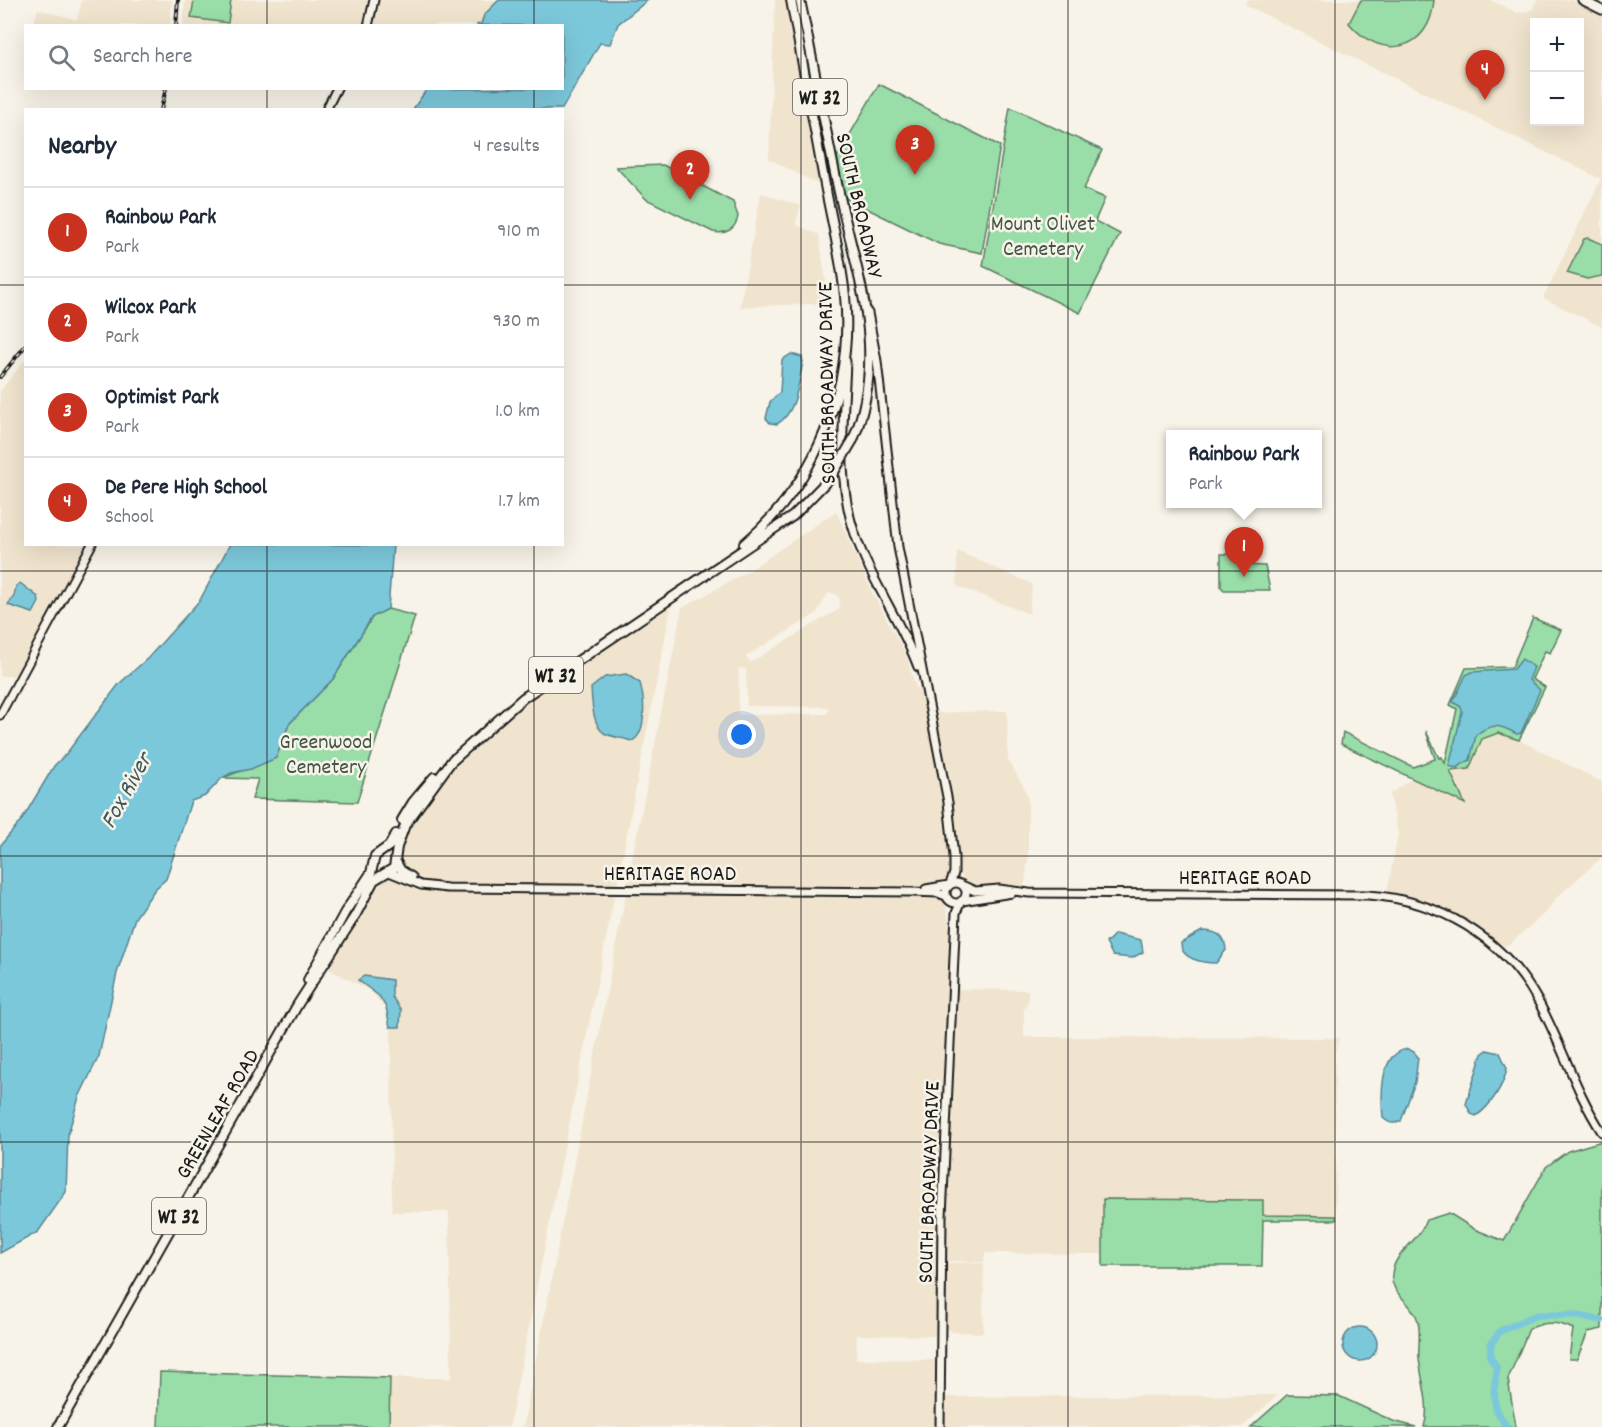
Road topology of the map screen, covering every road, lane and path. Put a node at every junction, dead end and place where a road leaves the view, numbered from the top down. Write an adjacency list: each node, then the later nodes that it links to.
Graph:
1 (374, 0): 6 (main road)
2 (791, 0): 10 (main road, SOUTH BROADWAY DRIVE / WI 32)
3 (800, 0): 9 (main road, SOUTH BROADWAY / WI 32)
4 (1582, 0): 5 (main road)
5 (1602, 10)
6 (368, 24)
7 (336, 90): 8 (main road)
8 (327, 108)
9 (867, 311): 12 (main road, WI 32, bridge); 13 (main road, SOUTH BROADWAY DRIVE)
10 (846, 338): 12 (main road, WI 32); 13 (main road, SOUTH BROADWAY DRIVE)
11 (91, 546): 14 (main road)
12 (730, 558): 15 (main road, WI 32)
13 (924, 681): 17 (main road, SOUTH BROADWAY DRIVE)
14 (0, 715)
15 (453, 759): 16 (main road, WI 32); 18 (main road, WI 32)
16 (384, 850): 18 (main road); 19 (main road, WI 32)
17 (954, 857): 21 (main road, SOUTH BROADWAY DRIVE); 23 (main road, SOUTH BROADWAY DRIVE)
18 (396, 859): 20 (main road, WI 32); 22 (main road, HERITAGE ROAD)
19 (374, 864): 20 (main road); 29 (main road, GREENLEAF ROAD / WI 32)
20 (387, 872): 22 (main road, HERITAGE ROAD); 29 (main road, GREENLEAF ROAD / WI 32)
21 (949, 884): 23 (main road); 24 (main road, HERITAGE ROAD); 26 (main road)
22 (427, 885): 24 (main road, HERITAGE ROAD)
23 (963, 886): 25 (main road, HERITAGE ROAD); 27 (main road)
24 (912, 892): 26 (main road, HERITAGE ROAD)
25 (1014, 892): 27 (main road, HERITAGE ROAD); 30 (main road, HERITAGE ROAD)
26 (947, 897): 27 (main road); 28 (main road, SOUTH BROADWAY DRIVE)
27 (962, 901): 28 (main road, SOUTH BROADWAY DRIVE)
28 (955, 938): 32 (main road, SOUTH BROADWAY DRIVE)
29 (298, 1004): 31 (main road, GREENLEAF ROAD / WI 32)
30 (1602, 1132)
31 (58, 1427)
32 (940, 1427)

